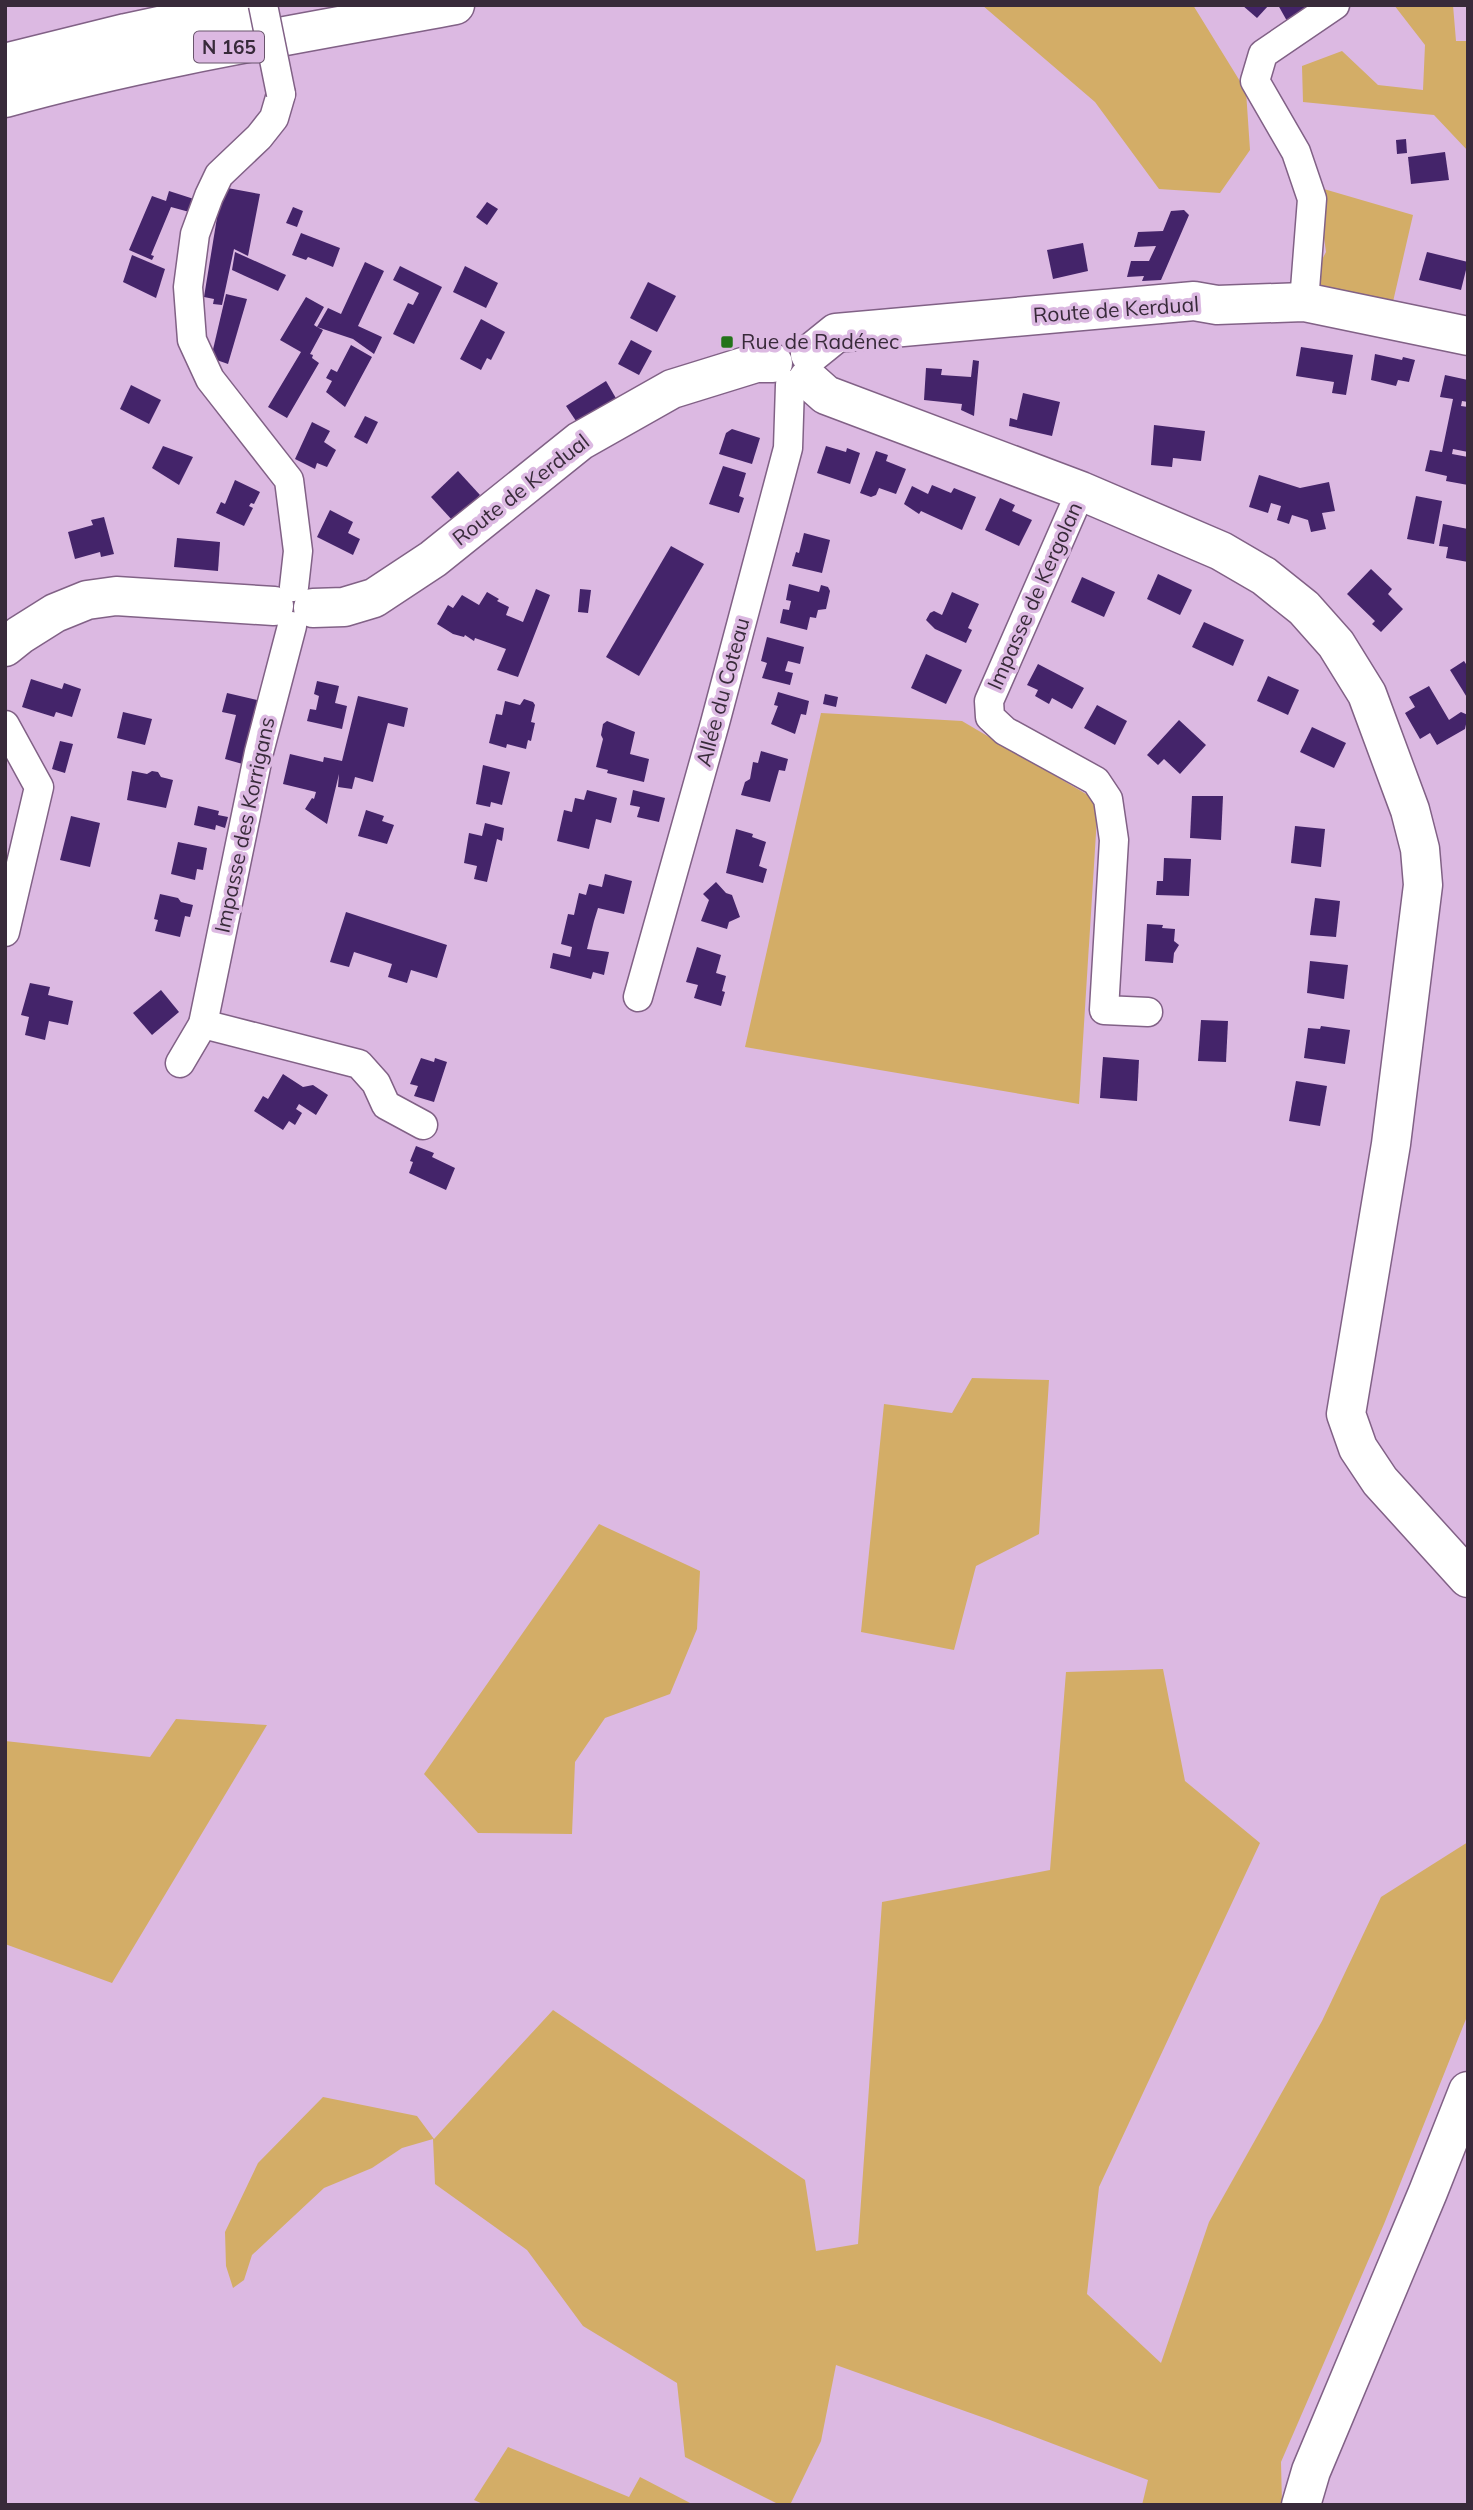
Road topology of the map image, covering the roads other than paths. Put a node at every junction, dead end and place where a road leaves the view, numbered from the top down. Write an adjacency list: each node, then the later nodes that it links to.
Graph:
1 (257, 5): 5 (main road, N 165)
2 (263, 5): 11 (street, Impasse des Korrigans, bridge)
3 (455, 5): 6 (main road, N 165)
4 (1335, 5): 7 (street)
5 (5, 63)
6 (5, 98)
7 (1304, 302): 8 (main road, Route de Kerdual); 9 (main road, Route de Kerdual)
8 (1468, 336)
9 (795, 370): 10 (main road); 11 (main road, Route de Kerdual); 15 (street, Allée du Coteau)
10 (1081, 491): 16 (street, Impasse de Kergolan); 20 (main road)
11 (293, 607): 12 (main road, Route de Kerdual); 17 (street, Impasse des Korrigans)
12 (5, 646)
13 (5, 725): 14 (street)
14 (5, 932)
15 (638, 997)
16 (1148, 1012)
17 (203, 1024): 18 (street, Impasse des Korrigans); 19 (street)
18 (180, 1063)
19 (423, 1125)
20 (1468, 1577)
21 (1468, 2091): 22 (main road)
22 (1301, 2505)

